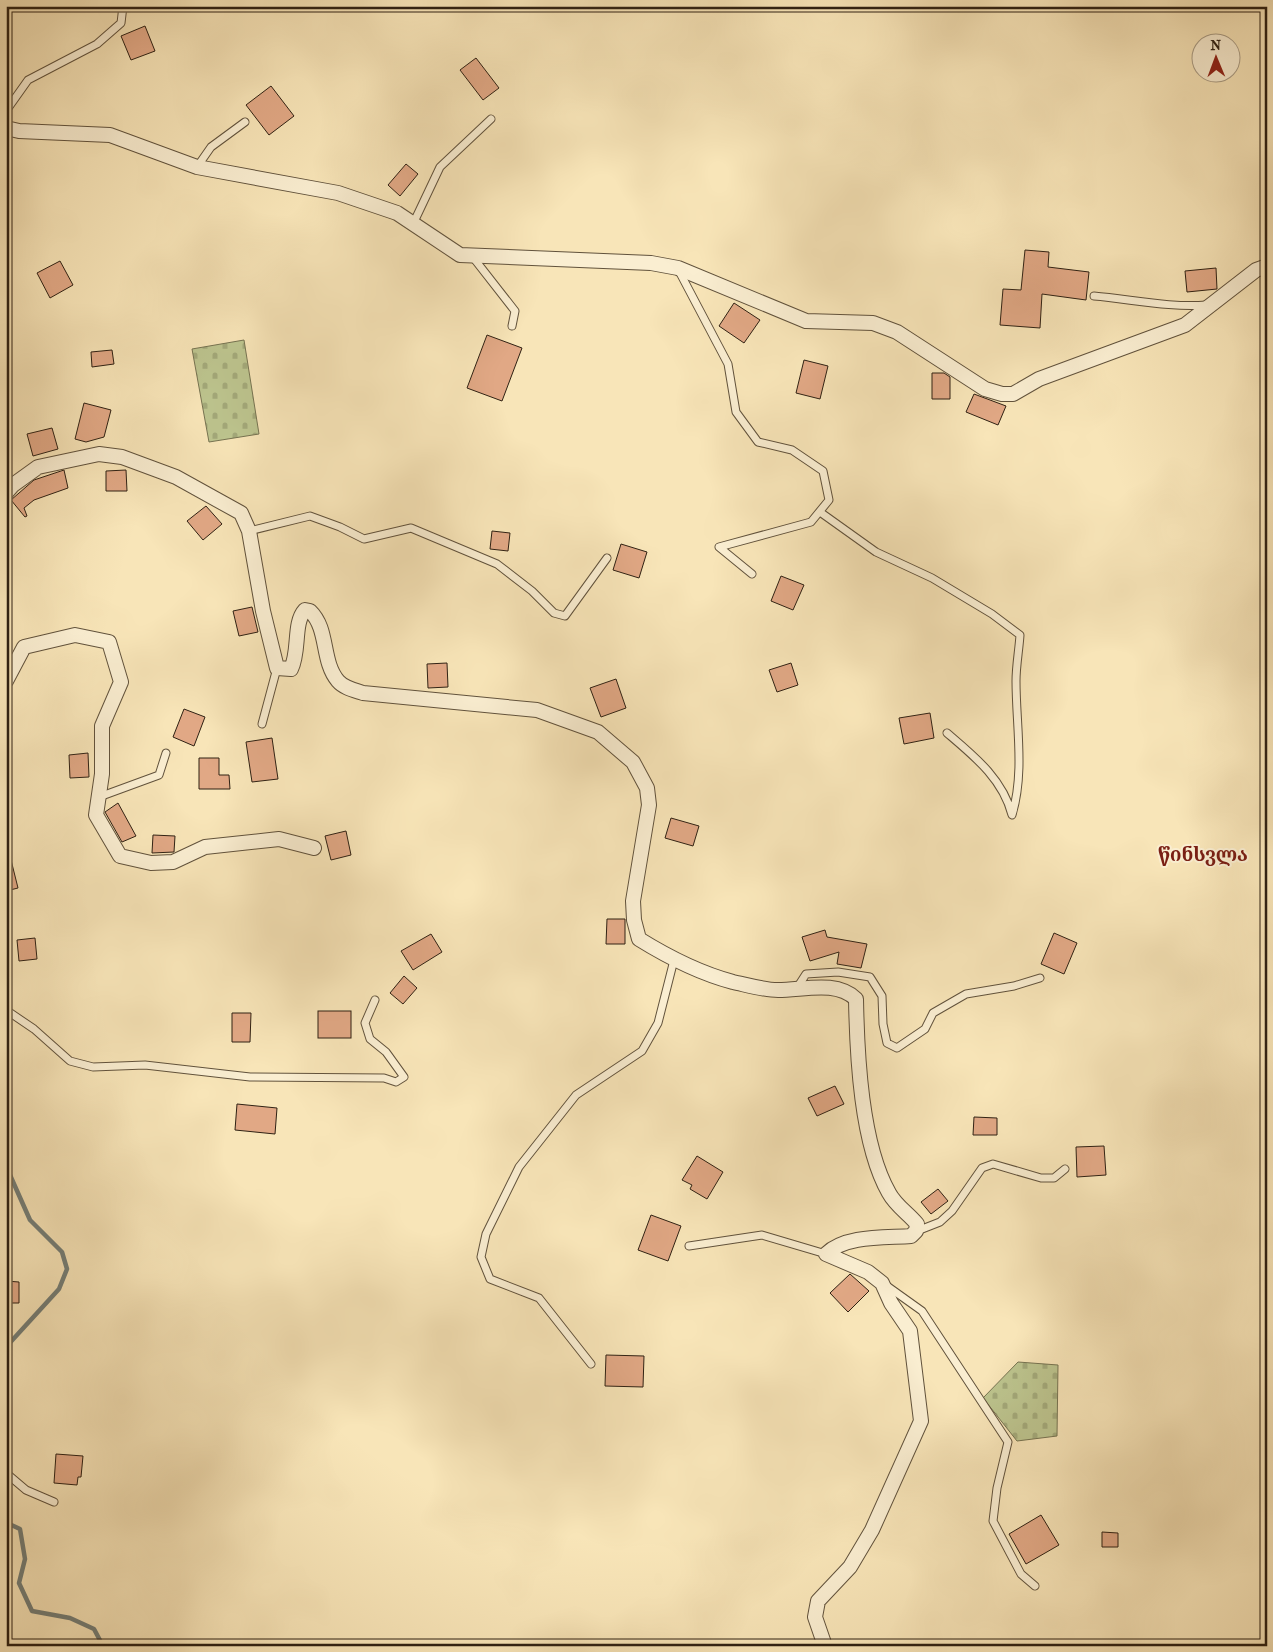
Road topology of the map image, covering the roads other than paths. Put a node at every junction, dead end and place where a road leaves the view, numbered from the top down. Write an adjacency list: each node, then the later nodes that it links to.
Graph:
1 (123, 6): 2 (lane)
2 (6, 111)
3 (491, 120): 7 (lane)
4 (244, 122): 6 (lane)
5 (6, 128): 6 (street)
6 (197, 167): 7 (street)
7 (413, 224): 8 (street)
8 (472, 255): 10 (street); 13 (lane)
9 (1267, 266): 12 (street)
10 (678, 268): 12 (street); 15 (lane)
11 (1094, 296): 12 (lane)
12 (1212, 304)
13 (512, 326)
14 (6, 493): 16 (street)
15 (820, 512): 18 (lane); 22 (lane)
16 (249, 531): 17 (lane); 19 (street)
17 (607, 558)
18 (752, 574)
19 (277, 668): 21 (lane); 26 (street)
20 (6, 681): 24 (street)
21 (262, 724)
22 (947, 733)
23 (166, 754): 24 (lane)
24 (99, 797): 25 (street)
25 (314, 848)
26 (674, 960): 28 (street); 36 (lane)
27 (1040, 978): 28 (lane)
28 (797, 989): 32 (street)
29 (375, 1000): 30 (lane)
30 (6, 1010)
31 (1065, 1170): 32 (lane)
32 (916, 1231): 34 (street)
33 (689, 1246): 34 (lane)
34 (826, 1254): 35 (street)
35 (882, 1283): 39 (lane); 40 (street)
36 (591, 1364)
37 (6, 1473): 38 (lane)
38 (54, 1502)
39 (1035, 1586)
40 (825, 1646)

